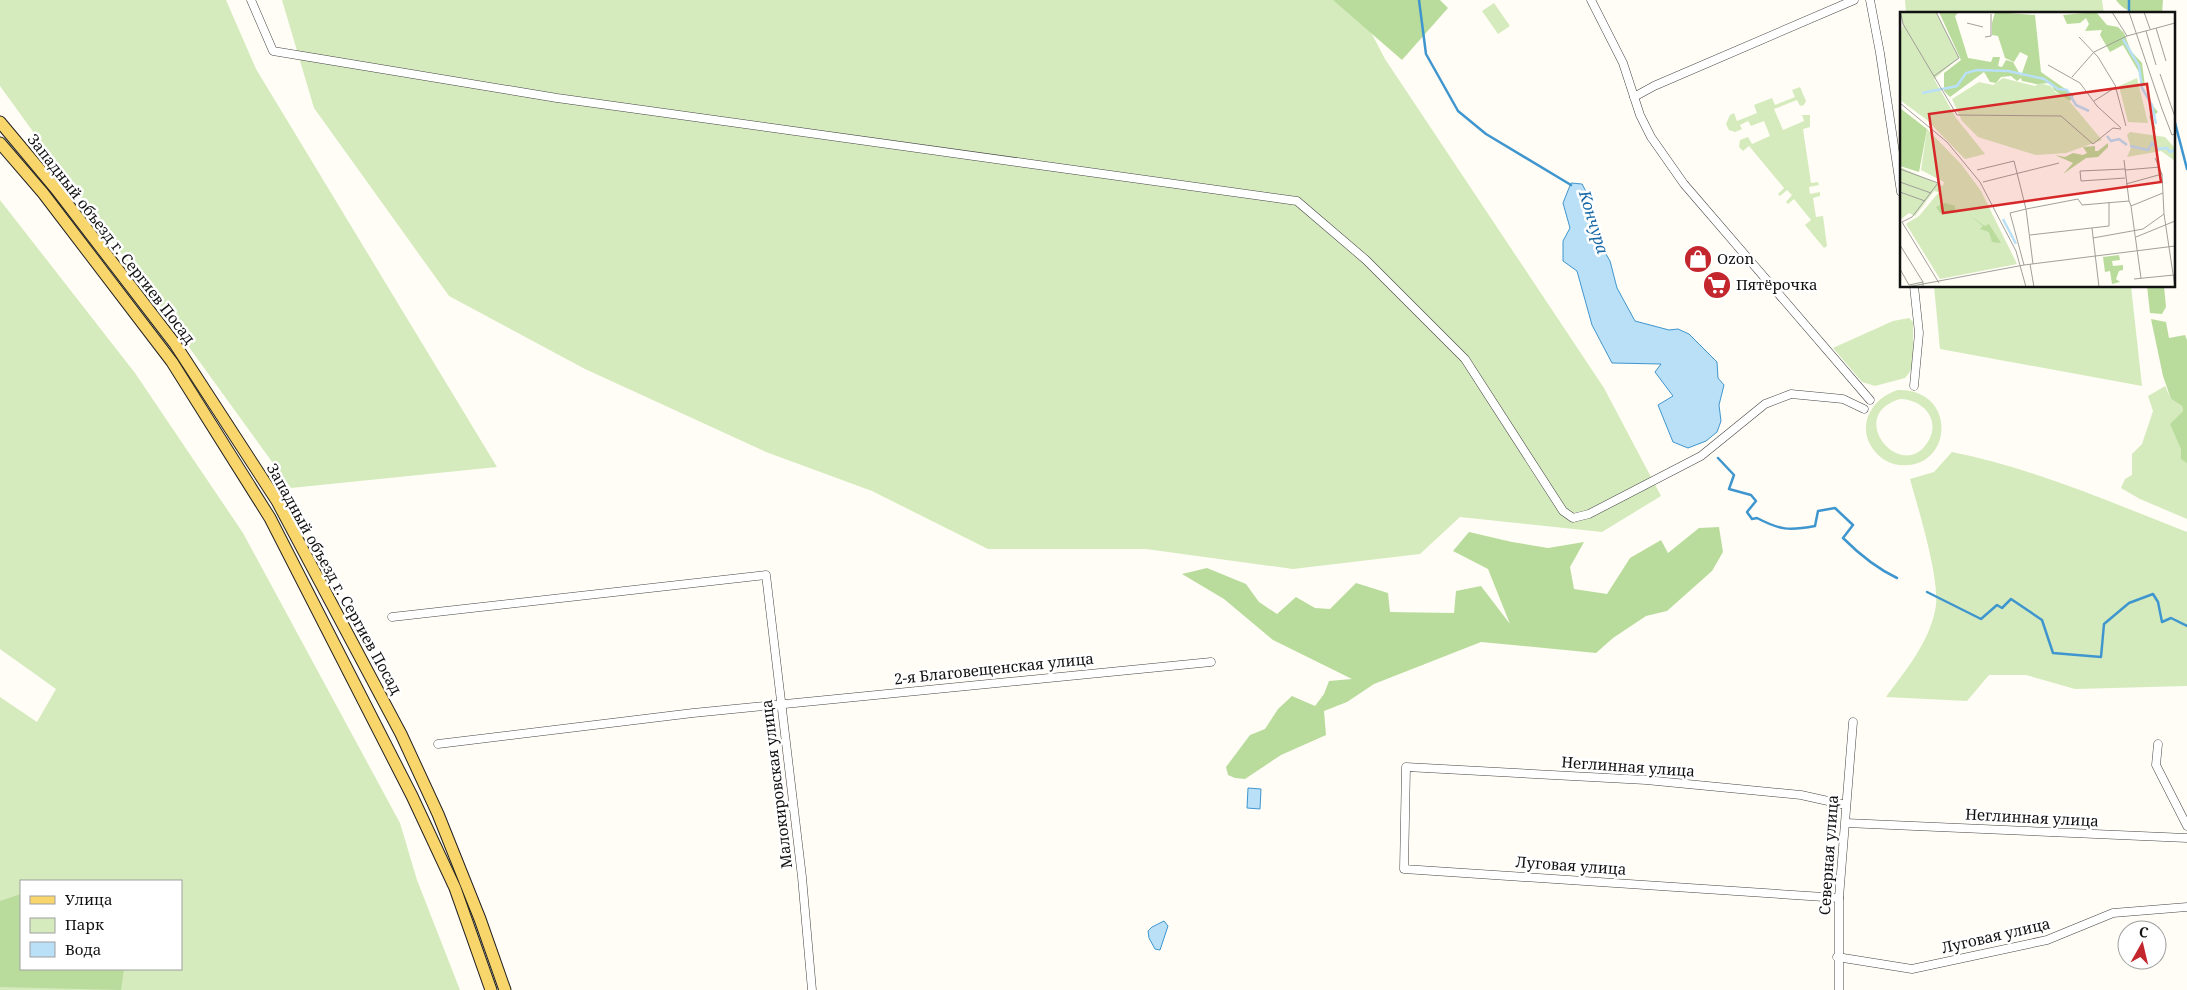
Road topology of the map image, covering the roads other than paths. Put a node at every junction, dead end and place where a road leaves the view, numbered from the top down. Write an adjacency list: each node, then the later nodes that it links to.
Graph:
1 (251, 0): 12 (street)
2 (1591, 0): 5 (street)
3 (1854, 0): 5 (street)
4 (1870, 0): 8 (street)
5 (1634, 97): 11 (street)
6 (0, 122): 28 (main road, Западный объезд г. Сергиев Посад)
7 (0, 143): 27 (main road, Западный объезд г. Сергиев Посад)
8 (1900, 185)
9 (1914, 288): 10 (street)
10 (1914, 386)
11 (1870, 400)
12 (1864, 409)
13 (392, 617): 15 (street, Малокировская улица)
14 (1211, 662): 15 (street, 2-я Благовещенская улица)
15 (781, 706): 17 (street, 2-я Благовещенская улица); 29 (street, Малокировская улица)
16 (1854, 722): 20 (street, Северная улица)
17 (438, 744)
18 (2158, 744): 22 (street)
19 (1406, 767): 20 (street, Неглинная улица); 24 (street, Луговая улица)
20 (1846, 805): 21 (street, Северная улица)
21 (1846, 823): 23 (street, Неглинная улица); 24 (street, Северная улица)
22 (2187, 826)
23 (2187, 838)
24 (1839, 898): 26 (street, Северная улица)
25 (2187, 907): 26 (street, Луговая улица)
26 (1838, 957): 30 (street, Северная улица)
27 (491, 990)
28 (505, 990)
29 (812, 990)
30 (1839, 990)

